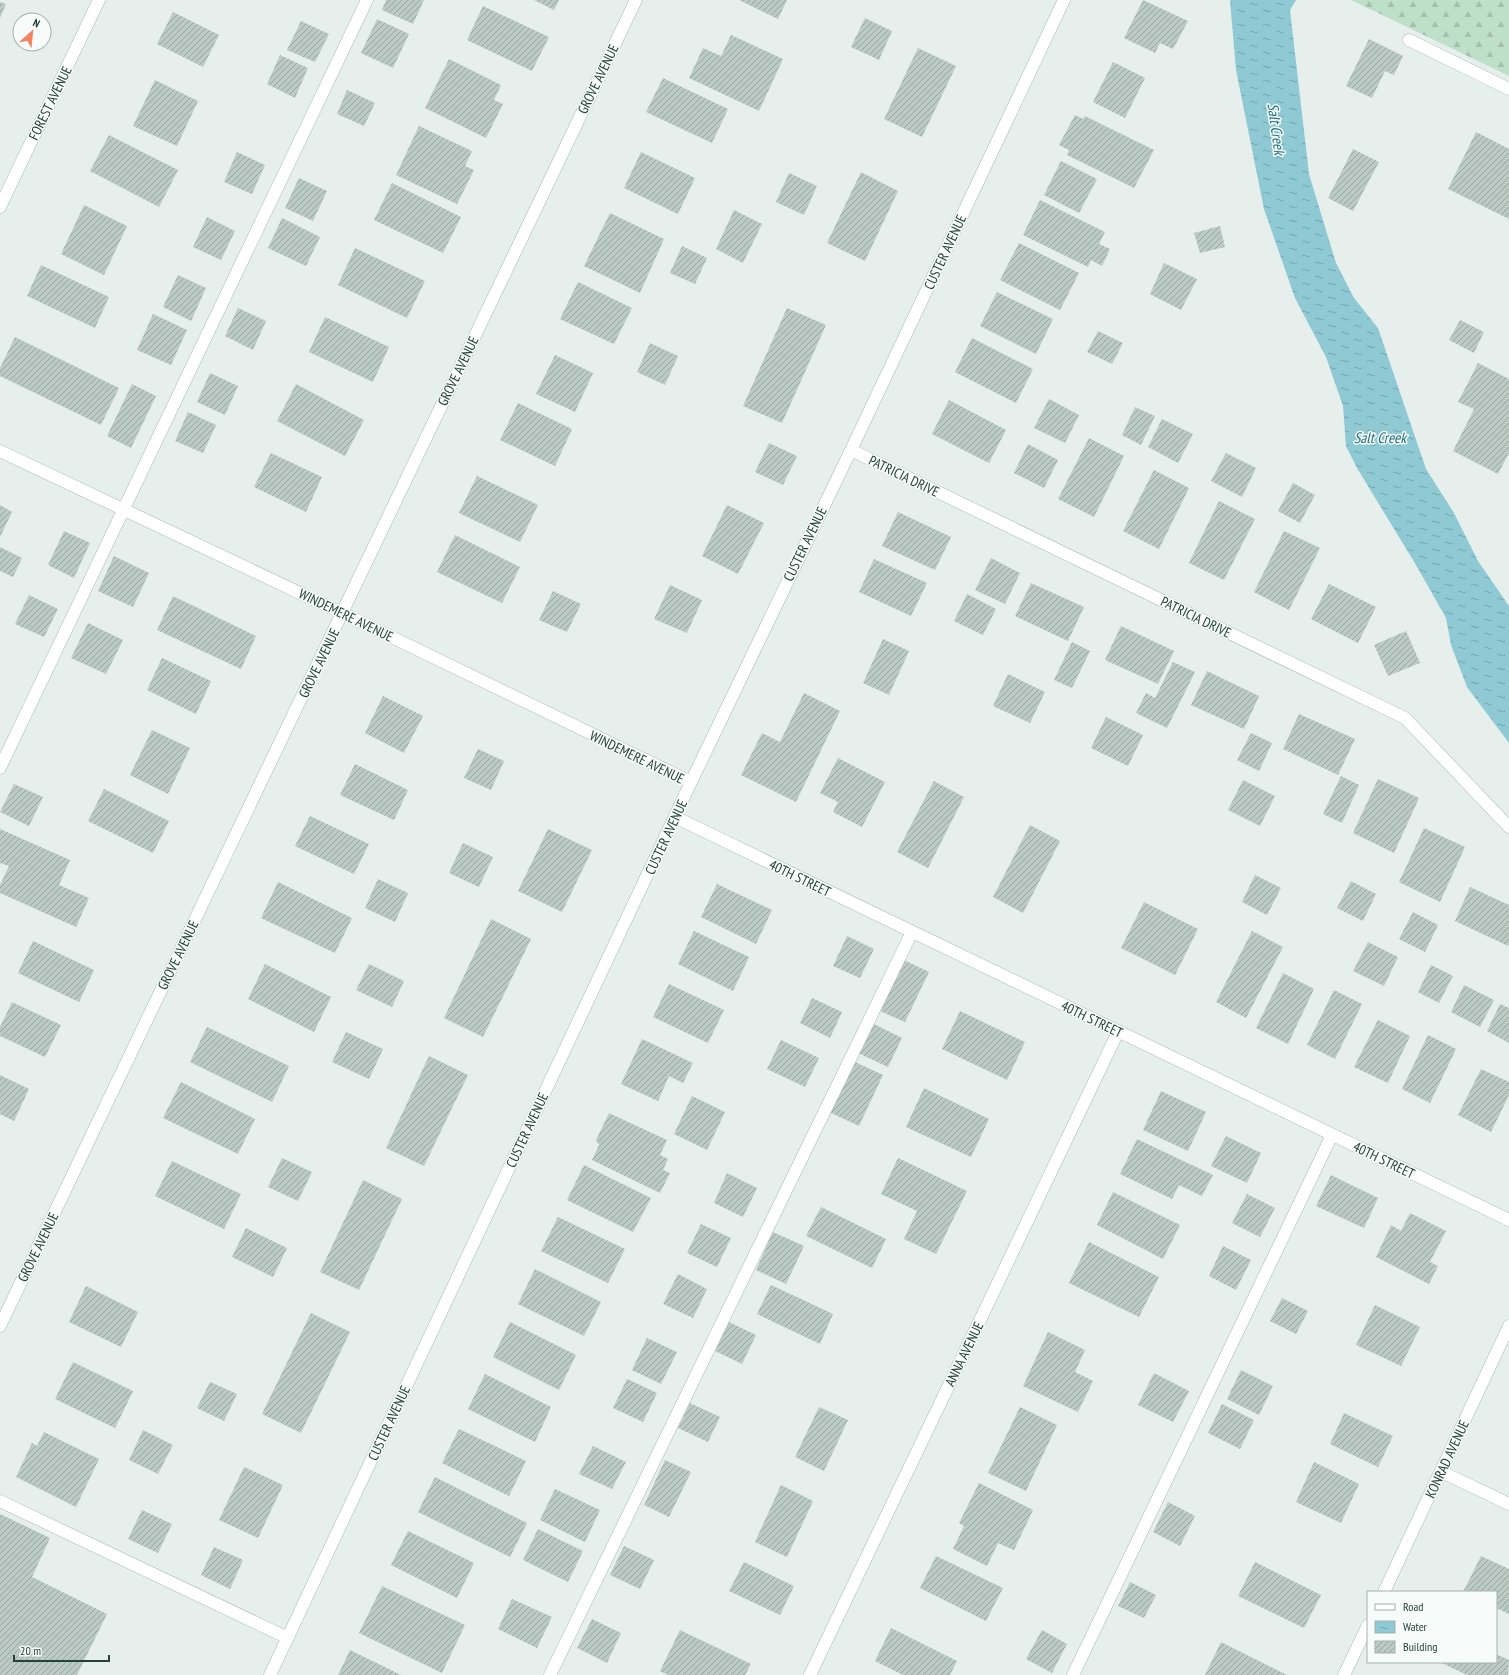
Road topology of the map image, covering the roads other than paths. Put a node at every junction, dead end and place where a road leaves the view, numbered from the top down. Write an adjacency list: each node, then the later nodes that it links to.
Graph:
1 (99, 0): 7 (street, FOREST AVENUE)
2 (367, 0): 10 (street)
3 (636, 0): 11 (street, GROVE AVENUE)
4 (1064, 0): 8 (street, CUSTER AVENUE)
5 (1409, 40): 6 (street)
6 (1509, 89)
7 (0, 207)
8 (851, 450): 13 (street, CUSTER AVENUE); 15 (street, PATRICIA DRIVE)
9 (0, 451): 10 (street, WINDEMERE AVENUE)
10 (124, 510): 11 (street, WINDEMERE AVENUE); 12 (street)
11 (342, 613): 13 (street, WINDEMERE AVENUE); 20 (street, GROVE AVENUE)
12 (0, 768)
13 (690, 782): 14 (street, CUSTER AVENUE)
14 (675, 817): 16 (street, 40TH STREET); 27 (street, CUSTER AVENUE)
15 (1509, 827)
16 (912, 932): 17 (street, 40TH STREET); 29 (street)
17 (1118, 1032): 18 (street, 40TH STREET); 30 (street, ANNA AVENUE)
18 (1332, 1135): 19 (street, 40TH STREET); 31 (street)
19 (1509, 1220)
20 (0, 1326)
21 (1509, 1326): 22 (street, KONRAD AVENUE)
22 (1442, 1472): 24 (street); 25 (street, KONRAD AVENUE)
23 (0, 1501): 27 (street)
24 (1509, 1504)
25 (1384, 1591)
26 (1367, 1627): 32 (street)
27 (288, 1638): 28 (street, CUSTER AVENUE)
28 (270, 1675)
29 (550, 1675)
30 (810, 1675)
31 (1073, 1675)
32 (1344, 1675)

